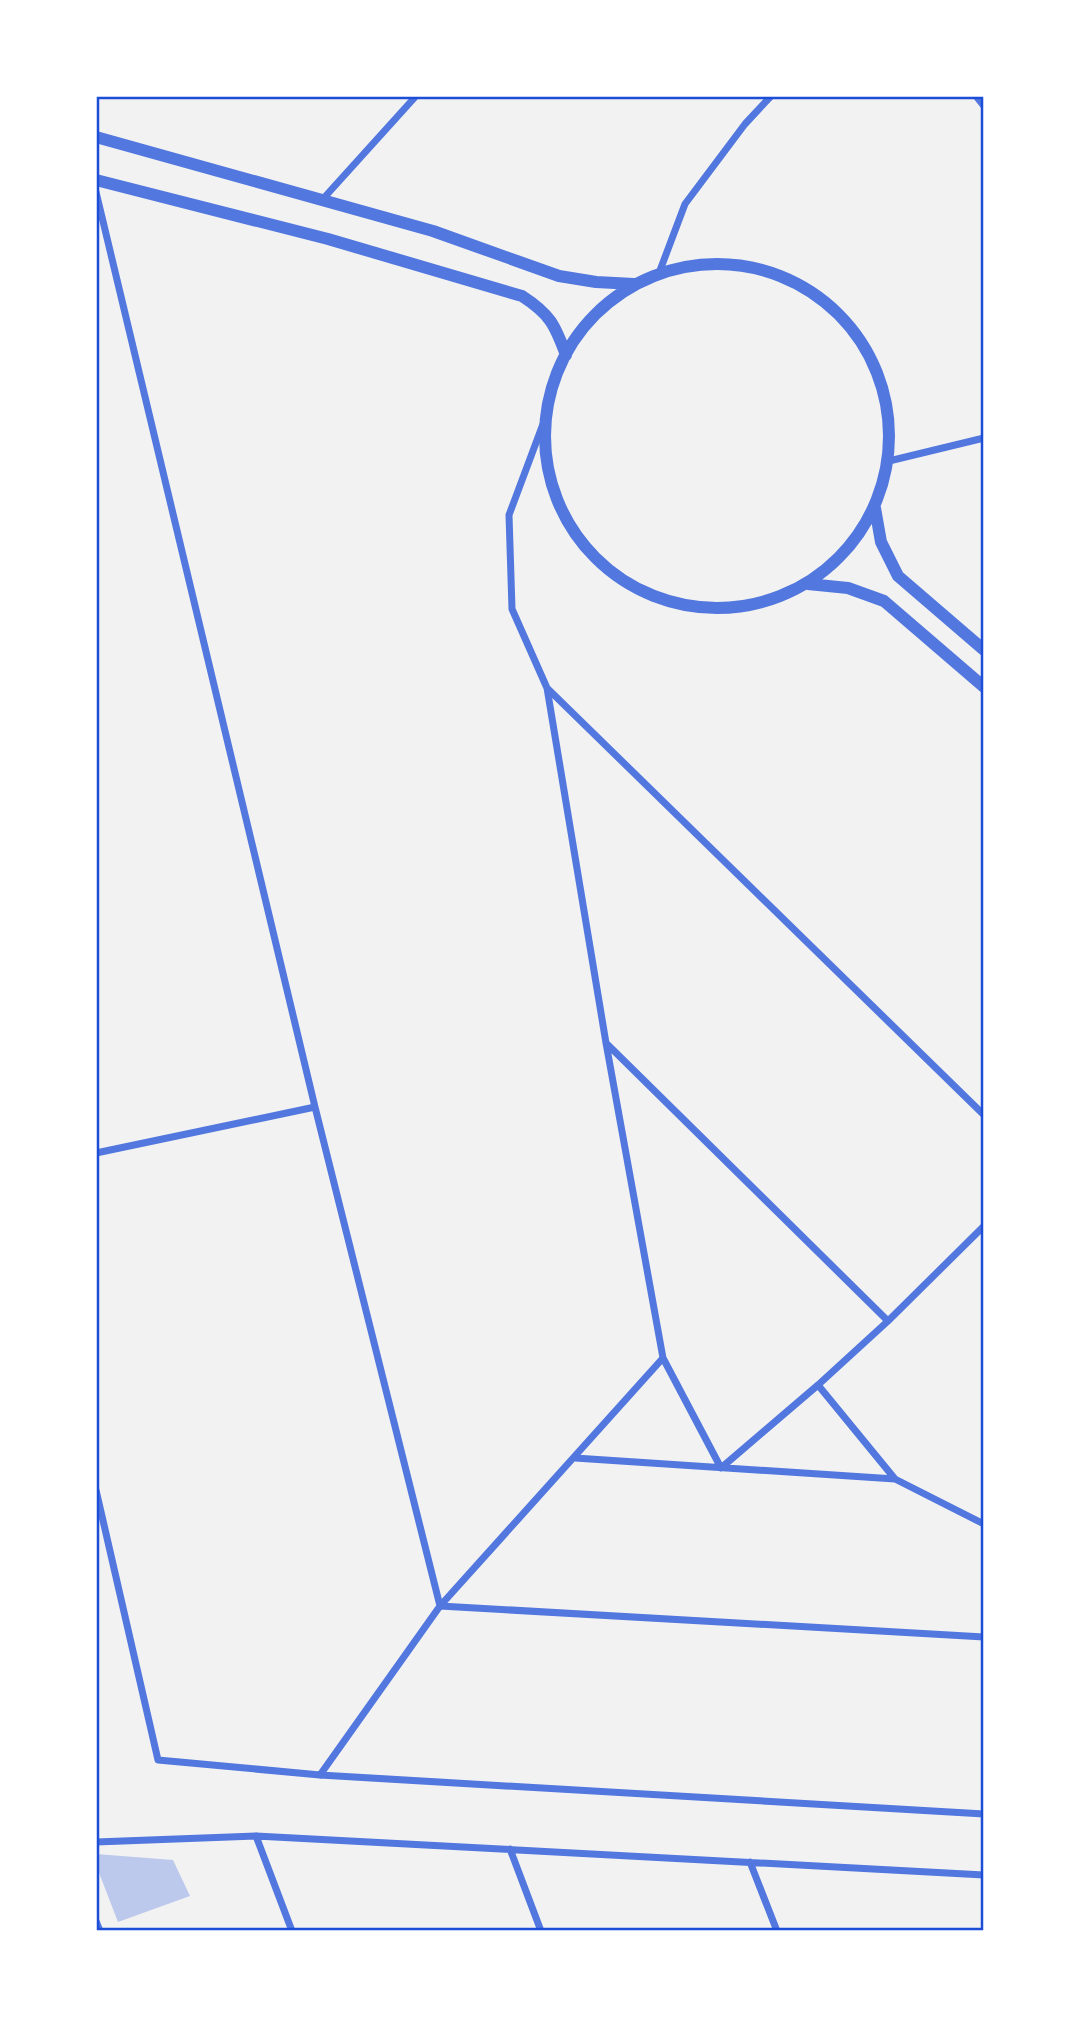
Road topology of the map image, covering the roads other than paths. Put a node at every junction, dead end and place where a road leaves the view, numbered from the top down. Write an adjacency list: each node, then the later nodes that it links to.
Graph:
1 (416, 96): 8 (street)
2 (771, 96): 9 (street)
3 (976, 96): 4 (street)
4 (984, 106)
5 (96, 138): 8 (street)
6 (96, 180): 11 (street)
7 (96, 192): 21 (street)
8 (322, 200): 10 (street)
9 (659, 273): 10 (street); 14 (street)
10 (634, 284): 11 (street)
11 (566, 355): 12 (street)
12 (543, 424): 16 (street); 19 (street)
13 (984, 438): 14 (street)
14 (889, 461): 15 (street)
15 (875, 508): 16 (street); 17 (street)
16 (808, 584): 18 (street)
17 (984, 650)
18 (984, 687)
19 (547, 688): 20 (street); 22 (street)
20 (606, 1043): 25 (street); 26 (street)
21 (315, 1107): 23 (street); 33 (street)
22 (984, 1115)
23 (96, 1153)
24 (983, 1227): 25 (street)
25 (888, 1321): 27 (street)
26 (663, 1358): 28 (street); 29 (street)
27 (818, 1385): 29 (street); 30 (street)
28 (575, 1458): 29 (street); 33 (street)
29 (721, 1468): 30 (street)
30 (895, 1479): 32 (street)
31 (96, 1490): 35 (street)
32 (984, 1524)
33 (440, 1606): 34 (street); 35 (street)
34 (984, 1637)
35 (320, 1775): 36 (street)
36 (984, 1814)
37 (256, 1836): 38 (street); 39 (street); 44 (street)
38 (96, 1842)
39 (510, 1849): 40 (street); 45 (street)
40 (750, 1863): 41 (street); 46 (street)
41 (984, 1875)
42 (96, 1921): 43 (street)
43 (100, 1931)
44 (292, 1931)
45 (541, 1931)
46 (778, 1931)

